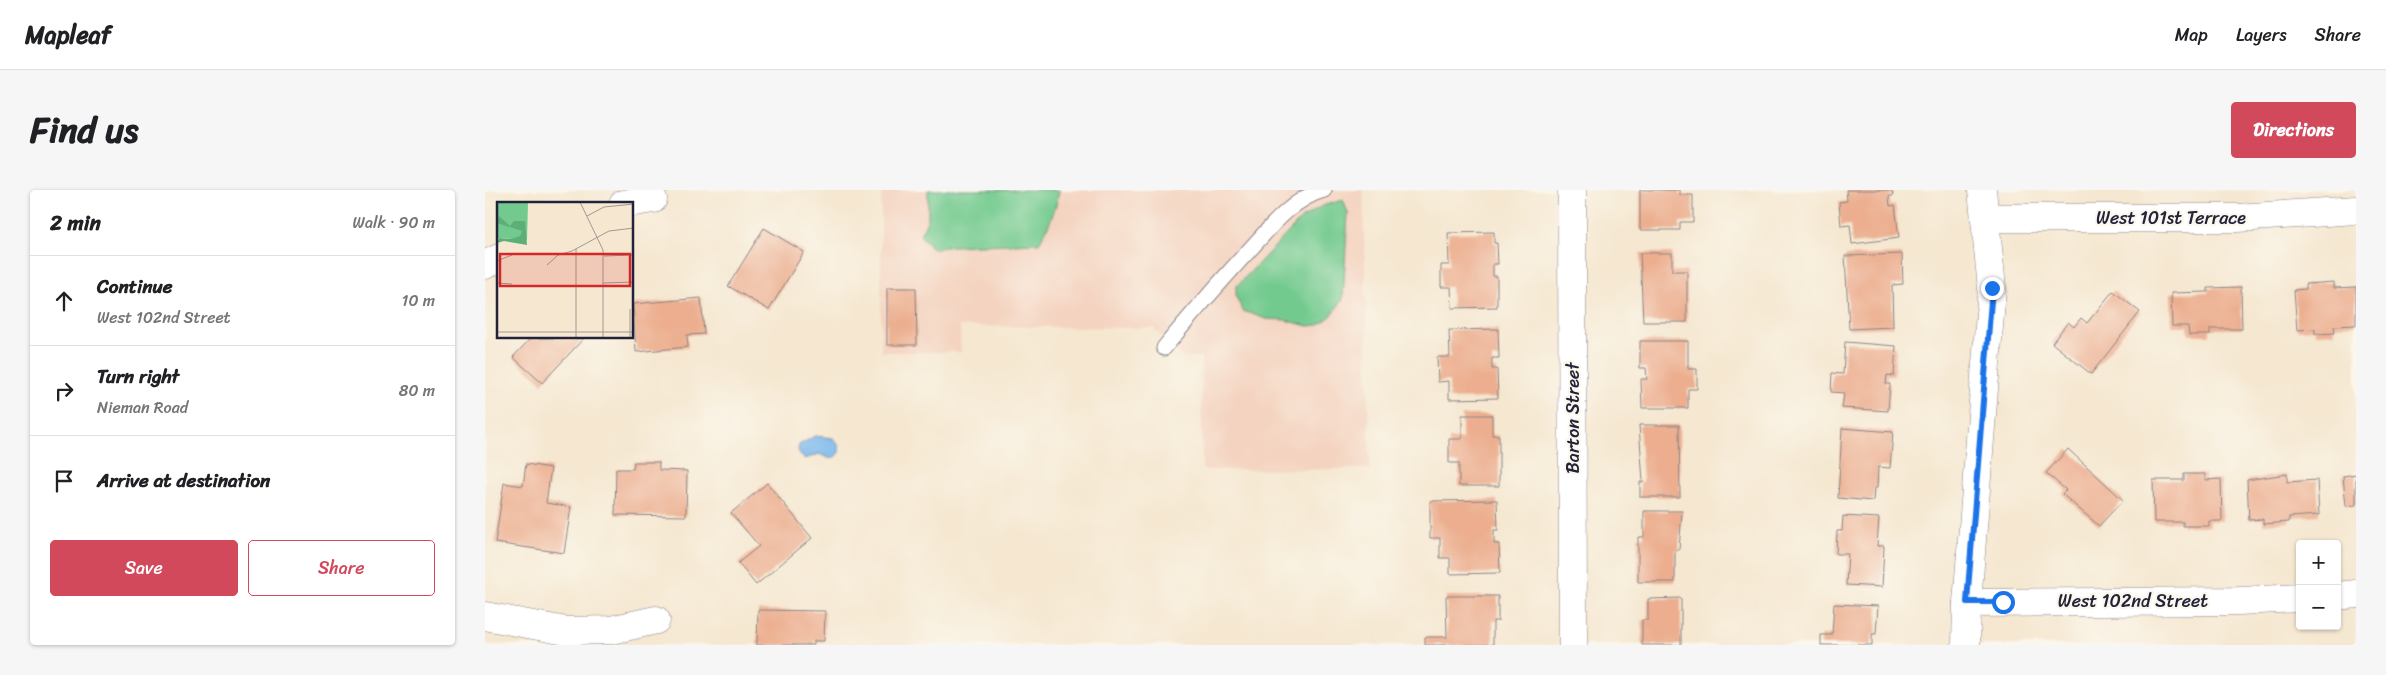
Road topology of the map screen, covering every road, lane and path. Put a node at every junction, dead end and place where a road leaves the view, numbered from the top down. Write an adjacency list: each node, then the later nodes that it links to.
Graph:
1 (1324, 190): 10 (lane)
2 (1572, 190): 17 (street, Barton Street)
3 (1982, 190): 7 (street)
4 (653, 199): 5 (street)
5 (634, 202)
6 (2356, 210): 7 (street, West 101st Terrace)
7 (1986, 218): 14 (street)
8 (497, 259): 9 (street)
9 (485, 265)
10 (1164, 348)
11 (2356, 594): 12 (street)
12 (2341, 596)
13 (2296, 598): 14 (street, West 102nd Street)
14 (1967, 602): 18 (street)
15 (485, 616): 16 (street)
16 (656, 620)
17 (1573, 645)
18 (1966, 645)

